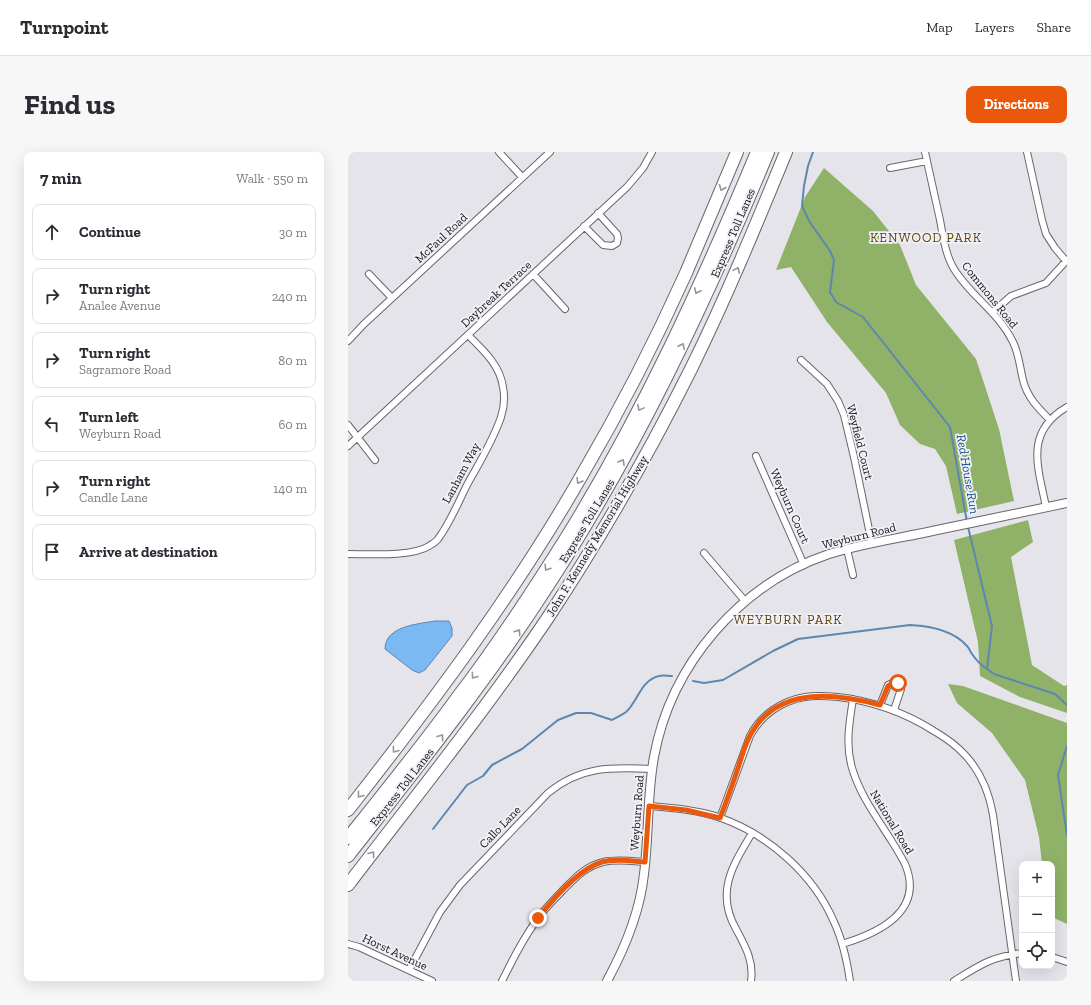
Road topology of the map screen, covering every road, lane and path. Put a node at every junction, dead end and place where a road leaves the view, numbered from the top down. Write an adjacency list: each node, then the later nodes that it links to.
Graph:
1 (499, 152): 12 (street)
2 (550, 152): 12 (street, McFaul Road)
3 (652, 152): 13 (street, Daybreak Terrace)
4 (737, 152): 45 (highway, one-way to 45)
5 (757, 152): 48 (highway, Express Toll Lanes, one-way to 48)
6 (768, 152): 49 (highway, Express Toll Lanes, one-way to 6)
7 (786, 152): 51 (highway, John F. Kennedy Memorial Highway, one-way to 7)
8 (925, 152): 10 (street, Commons Road)
9 (1027, 152): 15 (street)
10 (927, 161): 11 (street); 20 (street, Commons Road)
11 (890, 168)
12 (522, 177): 18 (street, McFaul Road)
13 (598, 213): 14 (street, Daybreak Terrace); 14 (street)
14 (584, 226): 17 (street, Daybreak Terrace)
15 (1066, 260): 20 (street)
16 (369, 274): 18 (street)
17 (533, 274): 19 (street); 21 (street, Daybreak Terrace)
18 (392, 298): 22 (street, McFaul Road)
19 (565, 309)
20 (993, 312): 25 (street, Commons Road)
21 (468, 335): 27 (street, Daybreak Terrace); 36 (street, Lanham Way)
22 (348, 341)
23 (801, 360): 33 (street, Weyfield Court)
24 (1067, 407): 25 (street)
25 (1050, 420): 32 (street)
26 (348, 425): 27 (street)
27 (358, 437): 28 (street, Daybreak Terrace); 30 (street)
28 (348, 446)
29 (756, 456): 37 (street, Weyburn Court)
30 (375, 460)
31 (1067, 503): 32 (street, Weyburn Road)
32 (1046, 507): 33 (street, Weyburn Road)
33 (872, 544): 34 (street, Weyburn Road)
34 (847, 549): 37 (street, Weyburn Road); 38 (street)
35 (704, 553): 39 (street)
36 (348, 554)
37 (804, 565): 39 (street, Weyburn Road)
38 (853, 576)
39 (745, 601): 43 (street, Weyburn Road)
40 (853, 699): 41 (street); 46 (street); 53 (street, National Road)
41 (880, 705): 42 (street); 42 (street)
42 (894, 710): 55 (street)
43 (652, 769): 44 (street, Weyburn Road); 58 (street, Callo Lane)
44 (649, 806): 46 (street); 50 (street, Weyburn Road)
45 (348, 810)
46 (720, 818): 47 (street)
47 (752, 833): 53 (street); 62 (street)
48 (348, 838)
49 (348, 856)
50 (645, 862): 60 (street); 61 (street, Weyburn Road)
51 (348, 885)
52 (348, 944): 58 (street, Horst Avenue)
53 (842, 944): 63 (street)
54 (1019, 953): 55 (street)
55 (1012, 954): 64 (street); 65 (street)
56 (1055, 958): 57 (street)
57 (1067, 962)
58 (409, 970): 59 (street, Horst Avenue)
59 (432, 981)
60 (502, 981)
61 (607, 981)
62 (751, 981)
63 (850, 981)
64 (954, 981)
65 (1016, 981)

